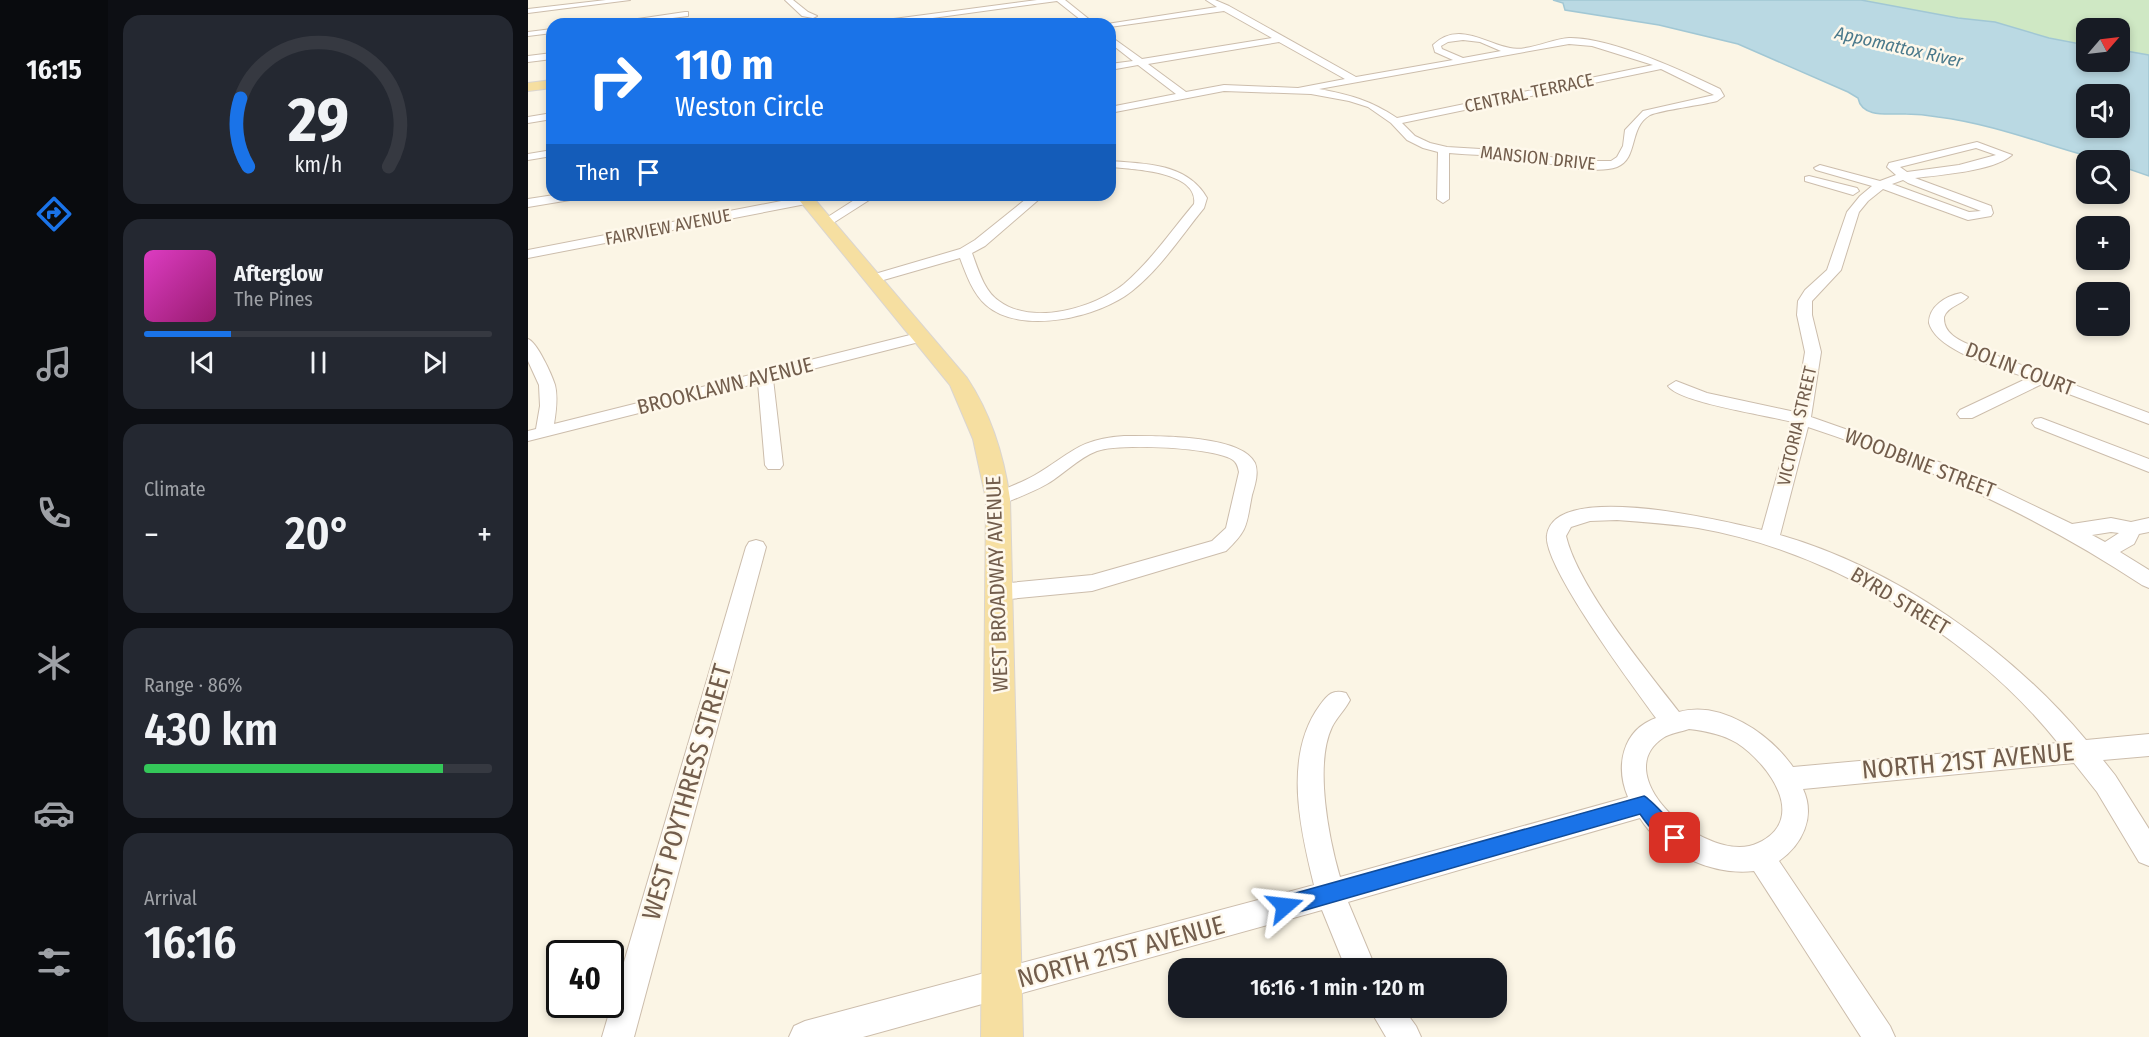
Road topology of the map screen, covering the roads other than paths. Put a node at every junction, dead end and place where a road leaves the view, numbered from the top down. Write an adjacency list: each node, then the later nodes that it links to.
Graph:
1 (626, 0): 6 (street)
2 (789, 0): 9 (street)
3 (1054, 0): 12 (street)
4 (1060, 0): 13 (street)
5 (1210, 0): 7 (street)
6 (604, 1): 8 (street)
7 (1226, 8): 14 (street); 17 (street)
8 (528, 11)
9 (813, 16)
10 (643, 18): 11 (street)
11 (686, 18)
12 (904, 18)
13 (1083, 18)
14 (1116, 24)
15 (546, 32): 16 (street)
16 (528, 34)
17 (1281, 39): 23 (street); 26 (street)
18 (1116, 44): 23 (street)
19 (1509, 51): 22 (street, MANSION DRIVE); 22 (street); 25 (street, MANSION DRIVE)
20 (546, 57): 21 (street)
21 (528, 59)
22 (1461, 60): 26 (street, MANSION DRIVE)
23 (1140, 62): 24 (street); 30 (street)
24 (1116, 66)
25 (1663, 66): 34 (street, CENTRAL TERRACE); 35 (street, MANSION DRIVE)
26 (1354, 80): 29 (street, MANSION DRIVE)
27 (546, 85): 28 (main road)
28 (528, 87)
29 (1300, 90): 30 (street, MANSION DRIVE); 34 (street, MANSION DRIVE)
30 (1183, 95): 31 (street, MANSION DRIVE)
31 (1116, 109)
32 (546, 117): 33 (street)
33 (528, 120)
34 (1395, 121): 35 (street, MANSION DRIVE)
35 (1444, 150): 46 (street)
36 (546, 154): 37 (street)
37 (528, 157)
38 (1116, 165): 53 (street)
39 (1820, 168): 42 (street)
40 (1905, 175): 40 (street, VICTORIA STREET); 42 (street, VICTORIA STREET); 42 (street)
41 (1809, 179): 43 (street)
42 (1882, 185): 43 (street, VICTORIA STREET)
43 (1868, 195): 63 (street, VICTORIA STREET)
44 (546, 196): 47 (street)
45 (546, 199): 47 (street)
46 (1443, 199)
47 (528, 201)
48 (790, 201): 54 (street, FAIRVIEW AVENUE)
49 (808, 201): 52 (main road, WEST BROADWAY AVENUE)
50 (861, 201): 52 (street)
51 (1031, 201): 53 (street)
52 (826, 222): 55 (main road, WEST BROADWAY AVENUE)
53 (965, 252): 55 (street)
54 (528, 254)
55 (873, 279): 57 (main road, WEST BROADWAY AVENUE)
56 (1961, 297): 60 (street, DOLIN COURT)
57 (921, 337): 59 (street, BROOKLAWN AVENUE); 69 (main road, WEST BROADWAY AVENUE)
58 (528, 344): 66 (street)
59 (765, 376): 66 (street, BROOKLAWN AVENUE); 67 (street)
60 (2042, 378): 62 (street); 64 (street, DOLIN COURT)
61 (1676, 386): 63 (street, WOODBINE STREET)
62 (1966, 414)
63 (1800, 419): 71 (street, WOODBINE STREET); 72 (street, VICTORIA STREET)
64 (2149, 419)
65 (2041, 423): 68 (street)
66 (536, 434)
67 (774, 465)
68 (2149, 466)
69 (998, 499): 76 (main road, WEST BROADWAY AVENUE); 76 (street)
70 (2140, 527): 71 (street); 74 (street)
71 (2071, 531): 74 (street, WOODBINE STREET)
72 (1769, 540): 78 (street, BYRD STREET); 80 (street, BYRD STREET)
73 (756, 547): 89 (street, WEST POYTHRESS STREET)
74 (2105, 551): 75 (street, WOODBINE STREET)
75 (2149, 580)
76 (999, 592): 87 (main road, WEST BROADWAY AVENUE)
77 (1338, 700): 85 (street)
78 (1672, 721): 81 (street); 82 (street)
79 (2149, 745): 80 (street, NORTH 21ST AVENUE)
80 (2083, 751): 81 (street, NORTH 21ST AVENUE); 83 (street, BYRD STREET)
81 (1788, 779): 84 (street)
82 (1644, 805): 84 (street); 85 (street, NORTH 21ST AVENUE)
83 (2149, 853)
84 (1760, 856): 93 (street)
85 (1330, 892): 86 (street); 87 (street, NORTH 21ST AVENUE)
86 (1356, 958)
87 (1002, 984): 90 (street, NORTH 21ST AVENUE); 91 (main road, WEST BROADWAY AVENUE)
88 (1391, 1018): 92 (street)
89 (618, 1037)
90 (805, 1037)
91 (1002, 1037)
92 (1405, 1037)
93 (1879, 1037)

